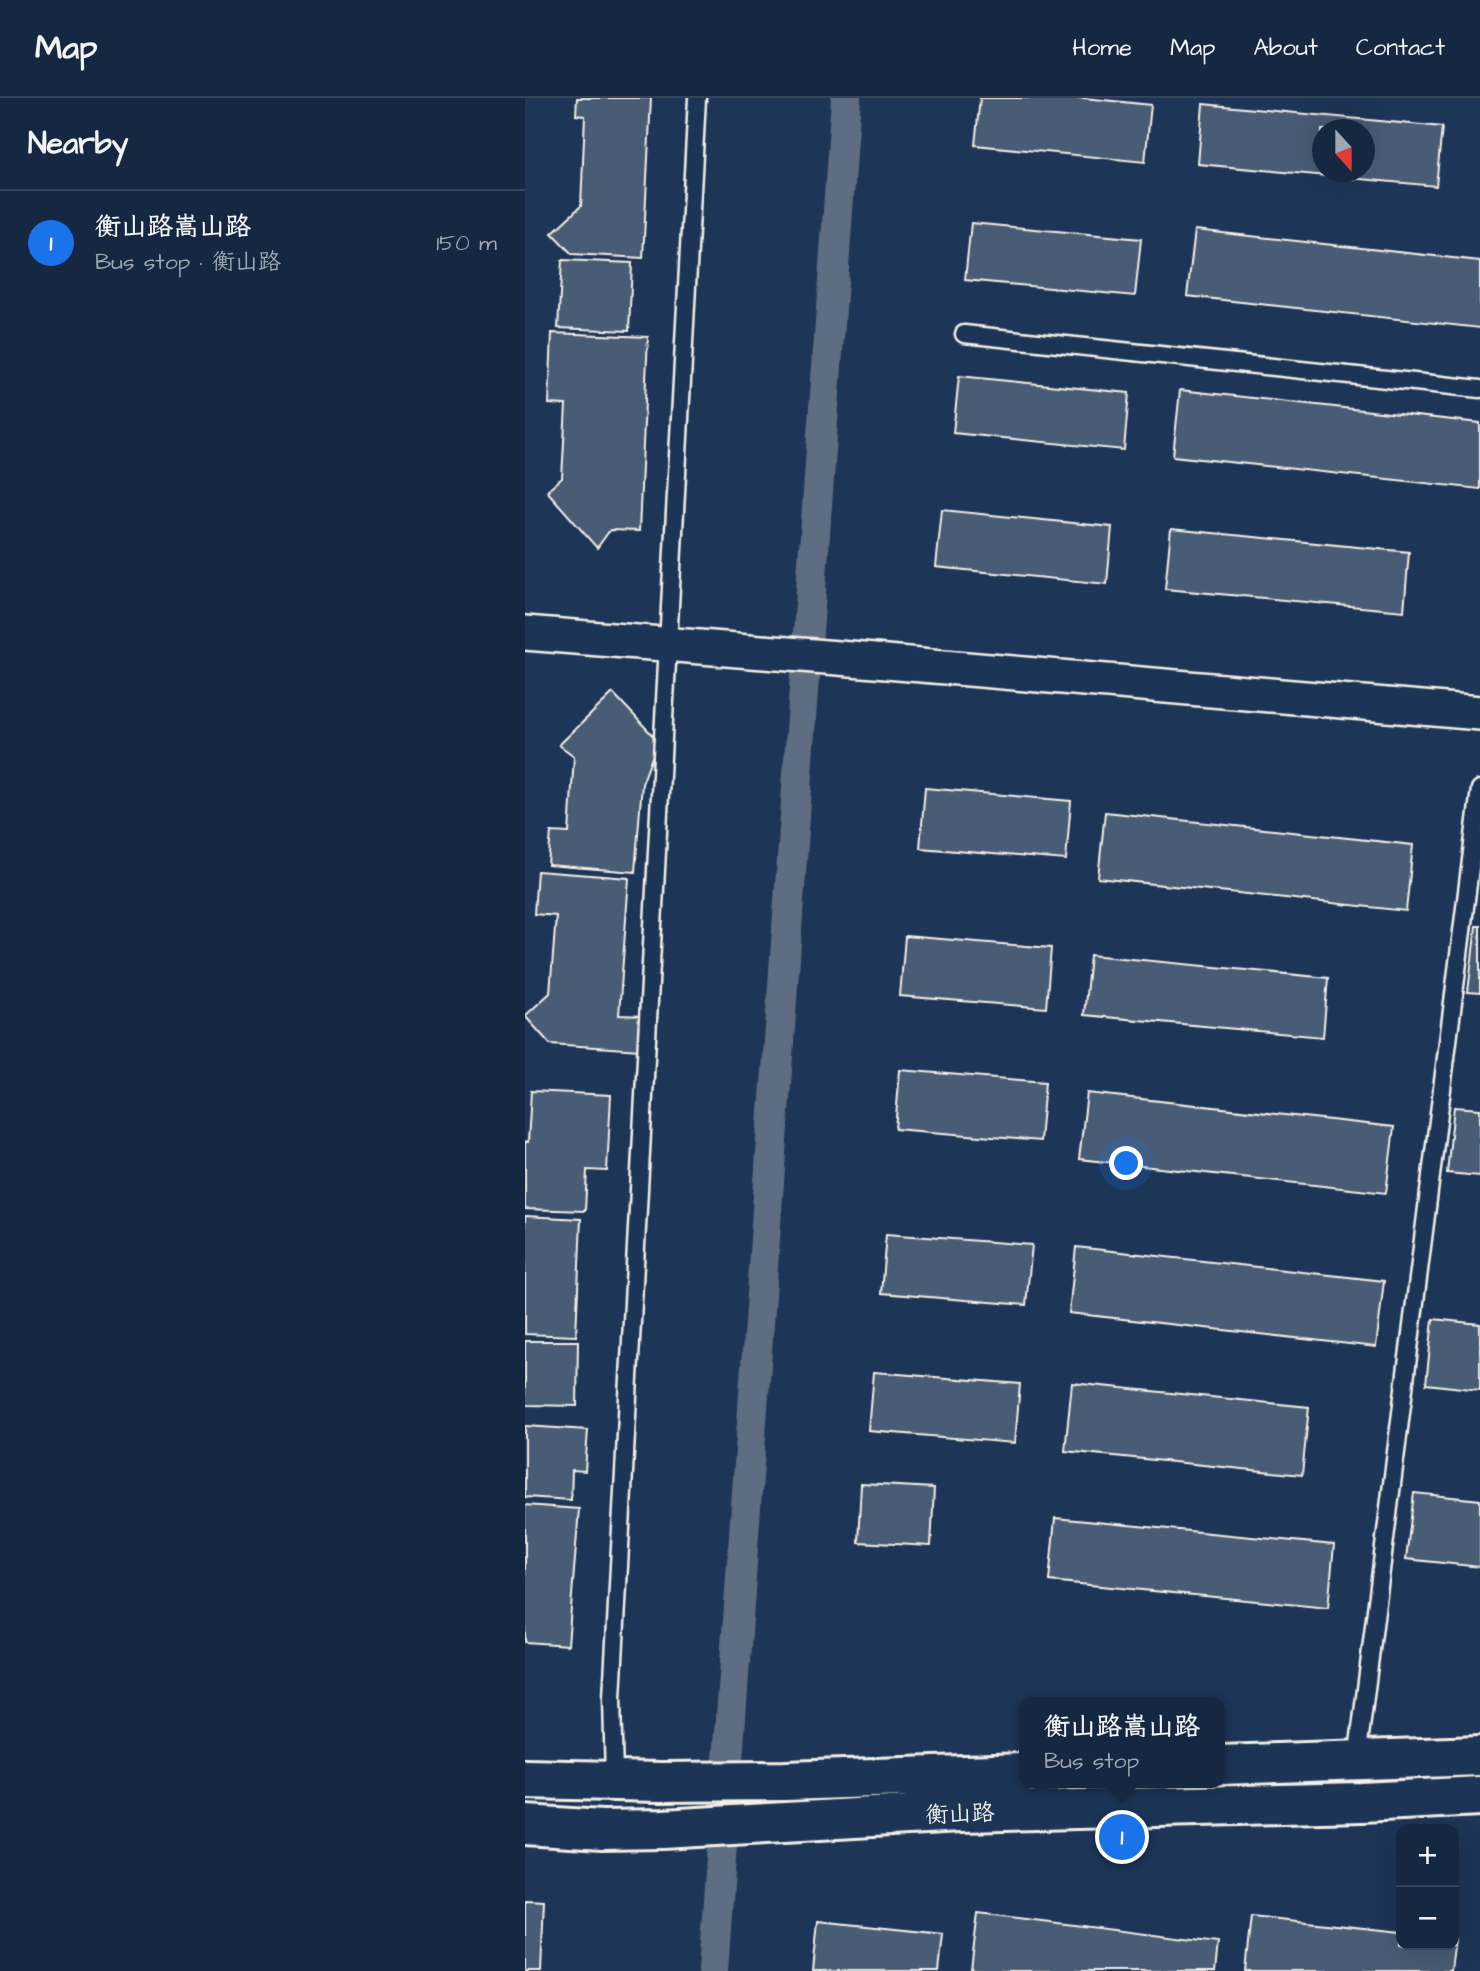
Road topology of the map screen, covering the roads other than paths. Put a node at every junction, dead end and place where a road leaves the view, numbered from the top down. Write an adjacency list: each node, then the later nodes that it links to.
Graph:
1 (697, 98): 5 (lane)
2 (964, 334): 3 (lane)
3 (1480, 389)
4 (525, 633): 5 (street)
5 (668, 645): 6 (street); 13 (lane)
6 (1480, 713)
7 (1480, 789): 9 (lane)
8 (1480, 1756): 9 (street)
9 (1357, 1760): 10 (street)
10 (1225, 1765)
11 (1019, 1773): 13 (street, 衡山路)
12 (525, 1779): 13 (street, 衡山路)
13 (614, 1781)
14 (1480, 1796): 15 (street, 衡山路)
15 (525, 1825)

